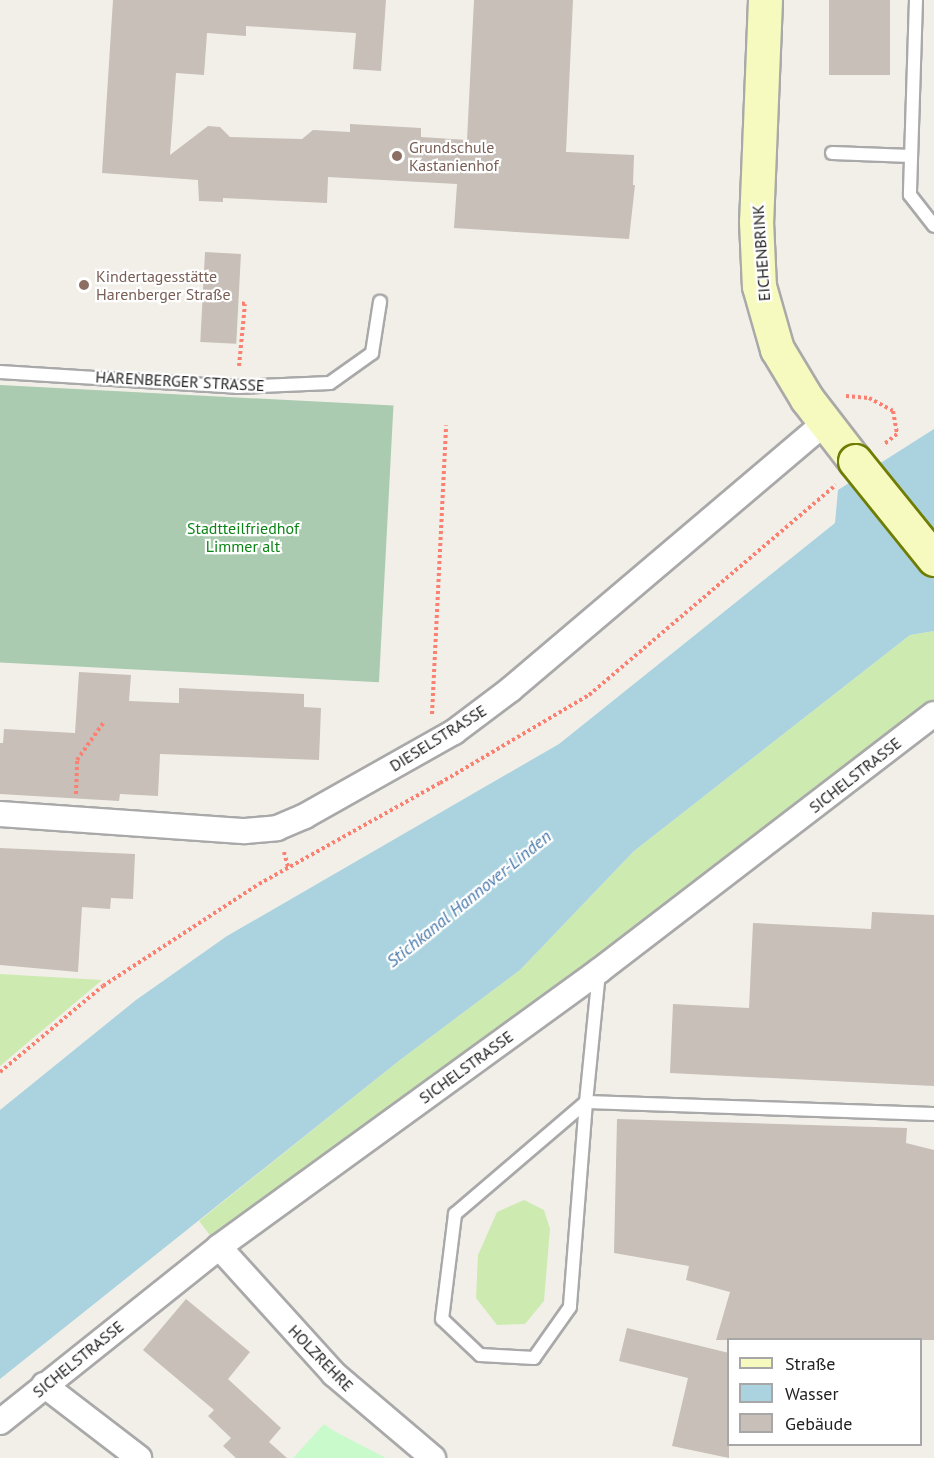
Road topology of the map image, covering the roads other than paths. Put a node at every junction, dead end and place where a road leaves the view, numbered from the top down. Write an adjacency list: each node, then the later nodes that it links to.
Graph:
1 (765, 0): 8 (main road, EICHENBRINK)
2 (916, 0): 4 (lane)
3 (832, 153): 4 (lane)
4 (911, 156): 5 (lane)
5 (934, 226)
6 (380, 302): 7 (lane, HARENBERGER STRASSE)
7 (0, 372)
8 (825, 423): 9 (main road, EICHENBRINK, bridge); 11 (street, DIESELSTRASSE)
9 (934, 559)
10 (934, 714): 12 (street, SICHELSTRASSE)
11 (0, 814)
12 (599, 971): 13 (lane); 15 (street, SICHELSTRASSE)
13 (586, 1102): 13 (lane); 14 (lane)
14 (934, 1114)
15 (219, 1246): 16 (street, SICHELSTRASSE); 19 (street, HOLZREHRE)
16 (44, 1385): 17 (street, SICHELSTRASSE); 18 (street)
17 (0, 1422)
18 (139, 1458)
19 (433, 1458)

